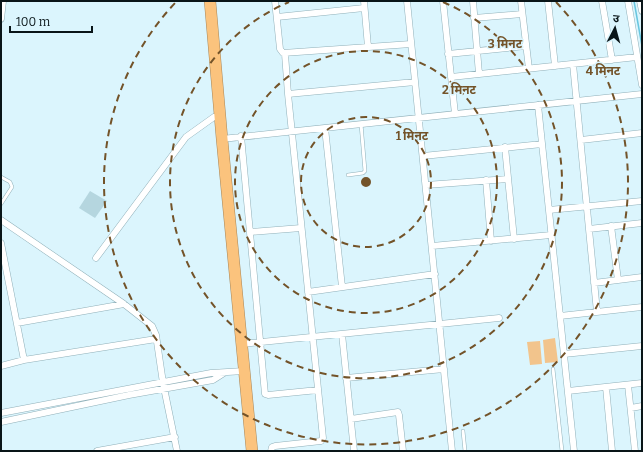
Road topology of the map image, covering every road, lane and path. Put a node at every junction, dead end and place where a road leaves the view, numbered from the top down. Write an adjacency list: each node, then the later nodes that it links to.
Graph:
1 (3, 1): 19 (street)
2 (204, 1): 40 (highway)
3 (210, 1): 47 (highway)
4 (276, 1): 17 (street)
5 (364, 1): 14 (street)
6 (407, 1): 20 (street)
7 (443, 1): 25 (street)
8 (473, 1): 18 (street)
9 (521, 1): 16 (street)
10 (548, 1): 29 (street)
11 (602, 1): 27 (street)
12 (628, 1): 26 (street)
13 (640, 1): 15 (street)
14 (364, 8): 17 (street); 22 (street)
15 (642, 11)
16 (522, 14): 18 (street); 21 (street)
17 (277, 17): 24 (street)
18 (474, 18): 23 (street)
19 (1, 19)
20 (411, 44): 22 (street); 33 (street)
21 (526, 46): 23 (street); 30 (street)
22 (368, 47): 24 (street)
23 (477, 50): 25 (street); 31 (street)
24 (285, 54): 35 (street)
25 (448, 54): 32 (street)
26 (638, 57): 27 (street); 34 (street)
27 (612, 60): 28 (street)
28 (573, 64): 29 (street); 37 (street)
29 (555, 66): 30 (street)
30 (529, 69): 31 (street)
31 (479, 74): 32 (street)
32 (451, 77): 39 (street)
33 (415, 82): 35 (street); 41 (street)
34 (642, 85)
35 (288, 94): 44 (street)
36 (642, 94): 37 (street)
37 (577, 101): 38 (street); 48 (street)
38 (538, 105): 39 (street); 49 (street)
39 (455, 114): 41 (street)
40 (214, 117): 72 (street); 97 (highway)
41 (419, 118): 42 (street); 51 (street)
42 (361, 124): 43 (street); 52 (lane)
43 (325, 128): 44 (street); 77 (street)
44 (292, 131): 46 (street); 64 (street)
45 (642, 133): 48 (street)
46 (241, 136): 47 (street); 66 (street)
47 (222, 139): 90 (highway)
48 (581, 140): 59 (street)
49 (542, 144): 50 (street); 60 (street)
50 (505, 147): 51 (street); 54 (street)
51 (423, 156): 56 (street)
52 (348, 175)
53 (1, 177): 58 (lane)
54 (508, 179): 55 (street); 68 (street)
55 (486, 180): 56 (street); 69 (street)
56 (426, 185): 71 (street)
57 (642, 201): 59 (street)
58 (1, 204)
59 (587, 206): 60 (street); 65 (street)
60 (549, 210): 67 (street)
61 (1, 220): 79 (street)
62 (642, 222): 63 (street)
63 (611, 226): 65 (street); 75 (street)
64 (302, 228): 66 (street); 78 (street)
65 (589, 229): 76 (street)
66 (250, 232): 89 (street)
67 (551, 235): 68 (street); 82 (street)
68 (514, 239): 69 (street)
69 (491, 241): 71 (street)
70 (1, 242): 84 (street)
71 (432, 246): 73 (street)
72 (96, 258)
73 (435, 274): 77 (street); 85 (street)
74 (642, 277): 75 (street)
75 (618, 280): 76 (street)
76 (594, 283): 81 (street)
77 (342, 287): 78 (street)
78 (308, 292): 87 (street)
79 (124, 304): 84 (street); 88 (street)
80 (642, 307): 81 (street)
81 (597, 312): 82 (street)
82 (560, 316): 92 (street)
83 (499, 318): 85 (street)
84 (16, 323): 93 (street)
85 (440, 323): 86 (street); 95 (street)
86 (342, 334): 87 (street); 98 (street)
87 (312, 337): 89 (street); 103 (street)
88 (156, 339): 93 (street); 101 (street)
89 (260, 342): 90 (street); 103 (street)
90 (242, 344): 97 (highway)
91 (642, 346): 92 (street)
92 (564, 354): 104 (street)
93 (24, 360): 94 (street)
94 (1, 366)
95 (444, 369): 98 (street); 121 (street)
96 (553, 369): 123 (lane)
97 (241, 371): 101 (street); 116 (highway); 117 (highway)
98 (346, 378): 108 (street)
99 (642, 383): 100 (street)
100 (628, 385): 102 (street); 106 (street)
101 (164, 386): 107 (street); 109 (street); 111 (street)
102 (606, 387): 104 (street); 125 (street)
103 (318, 390): 118 (street)
104 (568, 391): 124 (street)
105 (642, 406): 106 (street)
106 (631, 408): 126 (street)
107 (1, 413)
108 (351, 419): 119 (street); 120 (street)
109 (1, 422)
110 (463, 431): 122 (lane)
111 (175, 437): 112 (street); 115 (street)
112 (135, 444): 113 (street); 114 (street)
113 (97, 451)
114 (136, 451)
115 (177, 451)
116 (246, 451)
117 (252, 451)
118 (271, 451)
119 (354, 451)
120 (403, 451)
121 (452, 451)
122 (465, 451)
123 (562, 451)
124 (574, 451)
125 (612, 451)
126 (635, 451)

